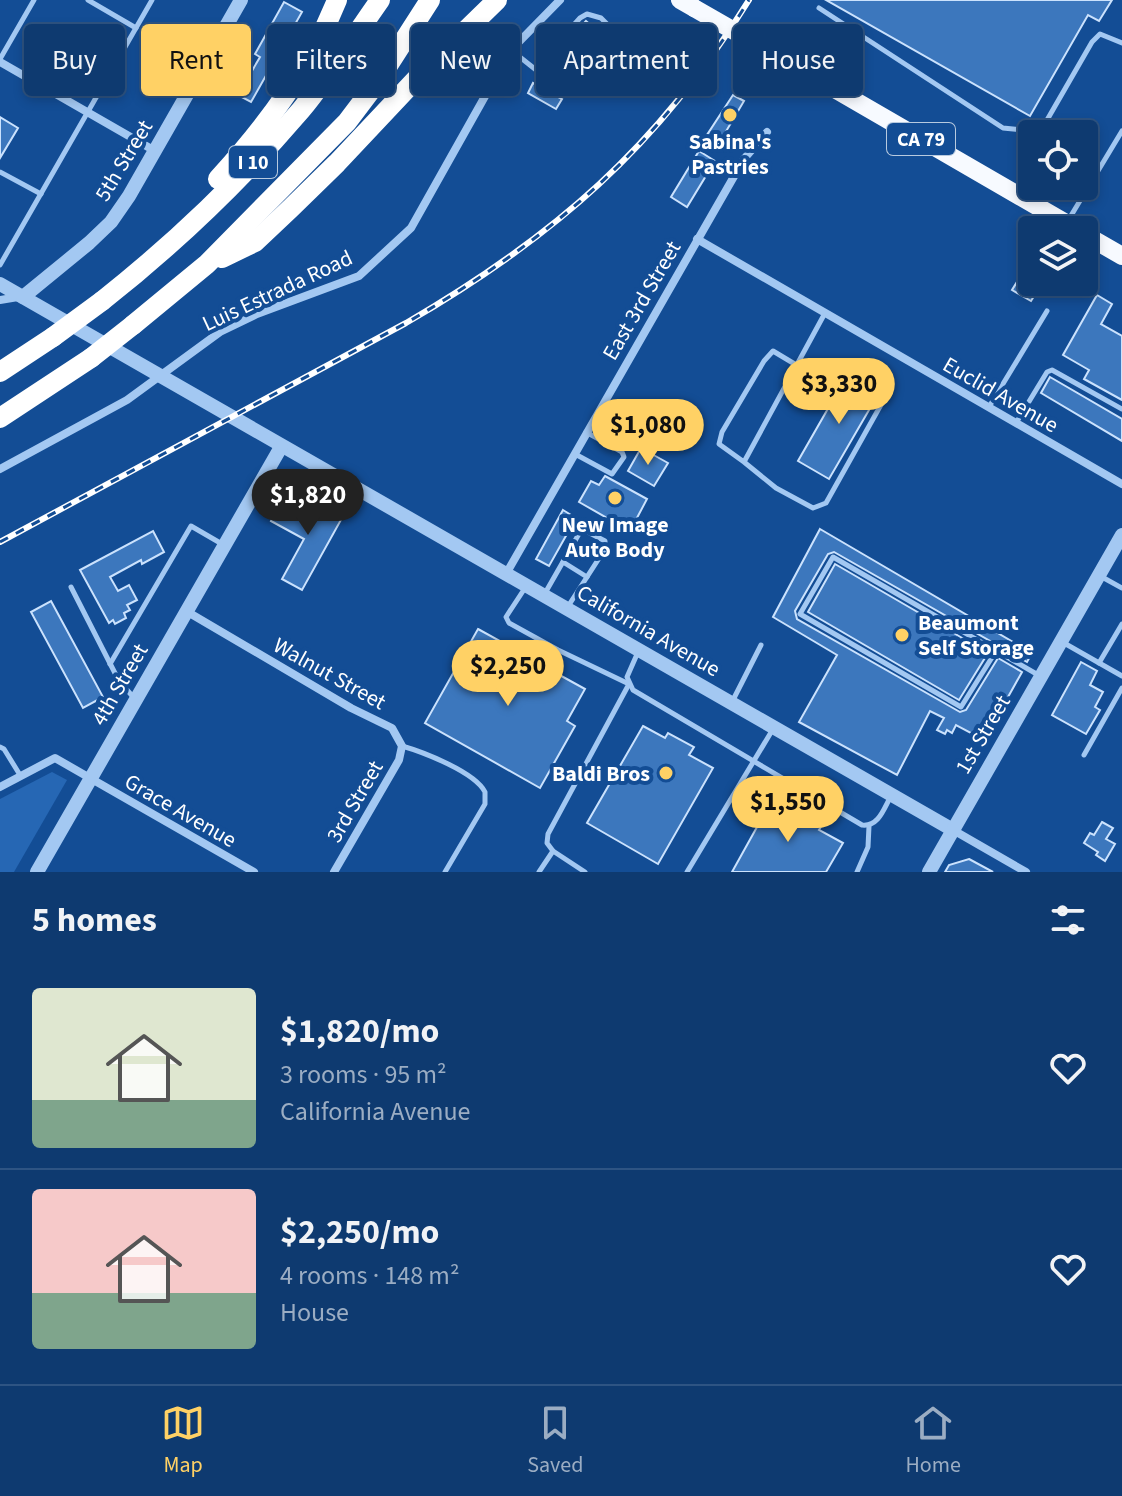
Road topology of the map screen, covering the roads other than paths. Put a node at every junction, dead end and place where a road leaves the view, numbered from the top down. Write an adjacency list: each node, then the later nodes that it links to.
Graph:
1 (34, 0): 16 (lane)
2 (88, 0): 12 (lane)
3 (152, 0): 12 (lane)
4 (241, 0): 22 (street, 5th Street)
5 (337, 0): 33 (highway)
6 (380, 0): 33 (highway, I 10)
7 (430, 0): 30 (highway, I 10)
8 (497, 0): 30 (highway)
9 (560, 0): 13 (street, Luis Estrada Road)
10 (687, 4): 25 (highway, CA 79, bridge)
11 (819, 8): 14 (lane)
12 (136, 28): 19 (lane)
13 (520, 41)
14 (1122, 43)
15 (520, 57): 17 (lane)
16 (0, 60): 19 (street)
17 (535, 68): 17 (lane)
18 (485, 96): 40 (street, Luis Estrada Road)
19 (88, 112): 22 (street); 24 (lane)
20 (1122, 131): 26 (lane)
21 (767, 132): 27 (street, East 3rd Street)
22 (155, 151): 34 (street, 5th Street)
23 (0, 172): 24 (lane)
24 (41, 194): 31 (lane)
25 (1053, 216)
26 (1078, 216)
27 (697, 239): 37 (street, Euclid Avenue); 45 (street, East 3rd Street)
28 (1098, 242): 29 (highway)
29 (1122, 256)
30 (207, 264): 43 (highway, I 10, bridge)
31 (0, 265)
32 (0, 284): 34 (street, California Avenue)
33 (109, 296): 39 (highway, I 10, bridge)
34 (23, 297): 35 (street); 40 (street, California Avenue)
35 (0, 300)
36 (1047, 311): 41 (lane)
37 (825, 313): 38 (lane); 41 (street, Euclid Avenue)
38 (798, 366): 48 (lane); 48 (lane); 48 (lane)
39 (0, 372)
40 (160, 377): 46 (street, California Avenue); 49 (street, Luis Estrada Road)
41 (989, 407): 44 (street, Euclid Avenue)
42 (1122, 409): 44 (lane)
43 (0, 418)
44 (1016, 423): 50 (street, Euclid Avenue)
45 (586, 432): 47 (street, East 3rd Street); 47 (lane)
46 (281, 447): 52 (street, 4th Street); 54 (street, California Avenue)
47 (574, 454): 54 (street, East 3rd Street)
48 (744, 462)
49 (0, 469)
50 (1122, 484)
51 (1122, 535): 55 (street, 1st Street)
52 (224, 545): 62 (street, 4th Street); 69 (lane)
53 (563, 562): 56 (lane); 56 (lane); 60 (lane)
54 (506, 574): 57 (street, California Avenue)
55 (1099, 575): 59 (lane); 64 (street, 1st Street)
56 (587, 577): 61 (lane)
57 (526, 586): 60 (street, California Avenue); 72 (lane)
58 (71, 587): 69 (lane)
59 (1122, 588)
60 (544, 595): 61 (street, California Avenue)
61 (567, 608): 66 (street, California Avenue)
62 (186, 611): 74 (street, 4th Street); 77 (street, Walnut Street)
63 (1122, 624): 68 (lane)
64 (1061, 641): 68 (lane); 70 (street, 1st Street)
65 (761, 645): 75 (lane)
66 (639, 650): 72 (lane); 75 (street, California Avenue)
67 (996, 651): 67 (lane); 70 (lane)
68 (1099, 663): 71 (lane)
69 (110, 664): 74 (lane)
70 (1041, 676): 86 (street, 1st Street)
71 (1122, 676)
72 (629, 684): 80 (lane); 87 (lane)
73 (1122, 688): 79 (lane)
74 (136, 700): 82 (street, 4th Street)
75 (732, 703): 76 (street, California Avenue)
76 (774, 727): 80 (lane); 84 (street, California Avenue)
77 (402, 746): 90 (street, 3rd Street); 91 (lane, Walnut Street)
78 (0, 747): 81 (lane)
79 (1084, 755)
80 (754, 762): 85 (lane); 94 (lane)
81 (21, 776): 82 (street, Grace Avenue); 83 (street)
82 (91, 778): 88 (street, 4th Street); 89 (street, Grace Avenue)
83 (0, 787)
84 (892, 795): 85 (lane); 86 (street, California Avenue)
85 (869, 826): 95 (lane)
86 (953, 830): 96 (street, 1st Street); 97 (street, California Avenue)
87 (553, 851): 92 (lane); 93 (lane)
88 (37, 872)
89 (254, 872)
90 (334, 872)
91 (445, 872)
92 (539, 872)
93 (585, 872)
94 (687, 872)
95 (857, 872)
96 (929, 872)
97 (1026, 872)

